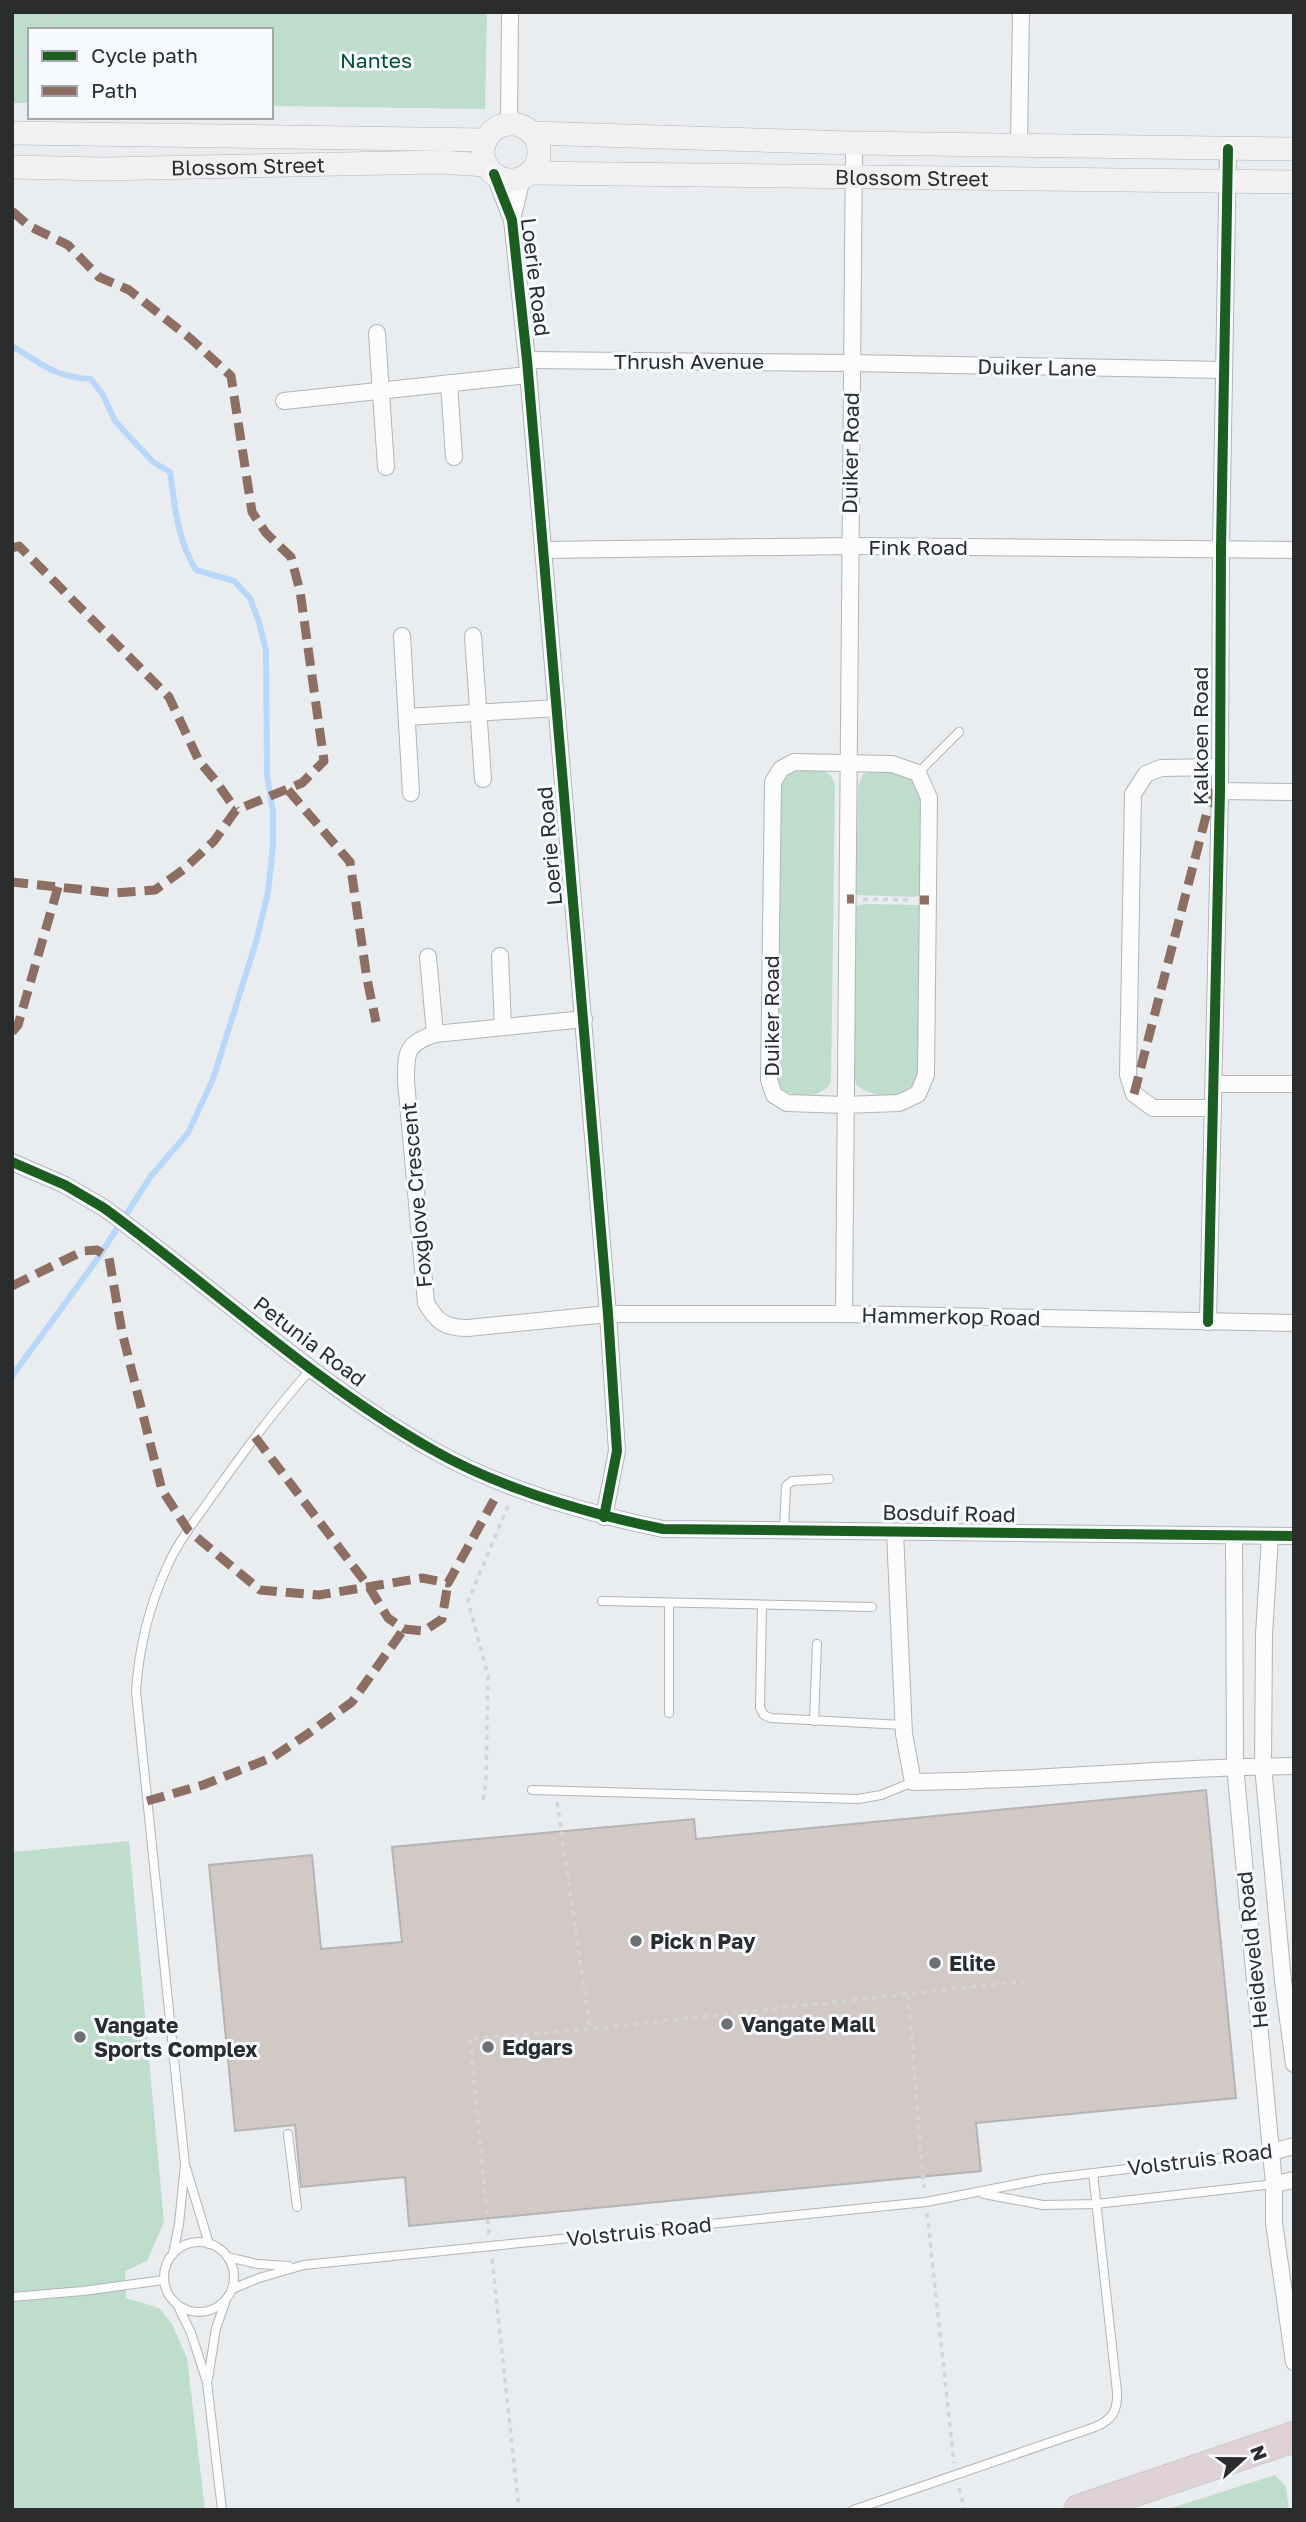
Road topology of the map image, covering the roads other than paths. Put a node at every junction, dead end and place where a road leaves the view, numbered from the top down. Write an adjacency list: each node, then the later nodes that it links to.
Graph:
1 (510, 12): 3 (street)
2 (1021, 12): 9 (street)
3 (509, 125): 5 (street); 7 (street)
4 (12, 133): 6 (street, Blossom Street)
5 (533, 133): 8 (street, Blossom Street); 15 (street)
6 (103, 134): 7 (street, Blossom Street); 13 (street)
7 (485, 140): 14 (street)
8 (854, 143): 9 (street, Blossom Street); 16 (street, Duiker Road)
9 (1019, 144): 10 (street, Blossom Street)
10 (1228, 149): 11 (street, Blossom Street); 17 (street, Kalkoen Road)
11 (1294, 149)
12 (12, 167): 13 (street, Blossom Street)
13 (103, 169): 14 (street, Blossom Street)
14 (490, 169): 15 (street); 19 (street, Loerie Road)
15 (526, 175): 16 (street, Blossom Street); 19 (street, Loerie Road)
16 (855, 177): 17 (street, Blossom Street); 21 (street, Duiker Road)
17 (1227, 182): 18 (street, Blossom Street); 23 (street, Kalkoen Road)
18 (1294, 182)
19 (512, 220): 22 (street, Loerie Road)
20 (377, 333): 25 (street)
21 (851, 363): 22 (street, Thrush Avenue); 23 (street, Duiker Lane); 29 (street, Duiker Road)
22 (527, 367): 24 (street, Thrush Avenue); 31 (street, Loerie Road)
23 (1224, 370): 30 (street, Kalkoen Road)
24 (450, 383): 25 (street, Thrush Avenue); 27 (street)
25 (381, 390): 26 (street, Thrush Avenue); 28 (street)
26 (284, 401)
27 (454, 457)
28 (386, 467)
29 (849, 546): 30 (street, Fink Road); 31 (street, Fink Road); 39 (street, Duiker Road)
30 (1221, 548): 32 (street, Fink Road); 40 (street, Kalkoen Road)
31 (543, 550): 35 (street, Loerie Road)
32 (1294, 550)
33 (402, 636): 37 (street)
34 (473, 636): 36 (street)
35 (556, 708): 36 (street); 48 (street, Loerie Road)
36 (478, 713): 37 (street); 42 (street)
37 (407, 717): 45 (street)
38 (959, 732): 41 (lane)
39 (849, 762): 41 (street, Duiker Road); 53 (street, Duiker Road); 53 (street, Duiker Road)
40 (1219, 767): 43 (street, Kalkoen Road); 54 (street, Kalkoen Road)
41 (918, 773): 53 (street, Duiker Road)
42 (483, 779)
43 (1220, 791): 44 (street); 51 (street, Kalkoen Road)
44 (1294, 792)
45 (411, 793)
46 (500, 956): 49 (street)
47 (428, 957): 50 (street)
48 (584, 1019): 49 (street); 56 (street, Loerie Road)
49 (503, 1027): 50 (street)
50 (435, 1034): 56 (street, Foxglove Crescent)
51 (1214, 1084): 52 (street); 54 (street, Kalkoen Road)
52 (1294, 1084)
53 (844, 1105): 57 (street, Duiker Road)
54 (1213, 1108): 58 (street, Kalkoen Road)
55 (12, 1162): 60 (street, Petunia Road)
56 (608, 1314): 57 (street, Hammerkop Road); 62 (street, Loerie Road)
57 (844, 1314): 58 (street, Hammerkop Road)
58 (1208, 1322): 59 (street, Hammerkop Road)
59 (1294, 1324)
60 (312, 1368): 62 (street, Petunia Road); 85 (lane)
61 (829, 1479): 63 (lane)
62 (604, 1517): 63 (street, Bosduif Road)
63 (784, 1531): 64 (street, Bosduif Road)
64 (895, 1532): 65 (street, Bosduif Road); 75 (street)
65 (1234, 1536): 66 (street, Bosduif Road); 76 (street, Heideveld Road)
66 (1270, 1536): 67 (street, Bosduif Road); 77 (street, Heideveld Road)
67 (1294, 1536)
68 (602, 1601): 69 (lane)
69 (669, 1603): 70 (lane); 73 (lane)
70 (762, 1605): 71 (lane); 74 (lane)
71 (872, 1607)
72 (817, 1644): 74 (lane)
73 (669, 1713)
74 (814, 1721): 75 (lane)
75 (903, 1725): 79 (street)
76 (1235, 1766): 77 (street); 79 (street); 84 (street, Heideveld Road)
77 (1264, 1766): 78 (street); 81 (street, Heideveld Road)
78 (1294, 1766)
79 (913, 1782): 80 (lane)
80 (532, 1790)
81 (1294, 2064)
82 (288, 2134): 91 (lane)
83 (1294, 2146): 84 (street, Volstruis Road)
84 (1271, 2152): 86 (lane, Volstruis Road); 88 (street, Heideveld Road)
85 (185, 2165): 92 (lane); 93 (lane)
86 (1093, 2173): 89 (lane, Volstruis Road); 90 (lane)
87 (1294, 2180): 88 (street, Volstruis Road)
88 (1274, 2184): 90 (lane, Volstruis Road); 101 (street, Heideveld Road)
89 (981, 2193): 90 (lane, Volstruis Road); 95 (lane, Volstruis Road)
90 (1096, 2204): 105 (lane)
91 (297, 2207)
92 (209, 2244): 93 (lane); 94 (lane)
93 (173, 2254): 96 (lane)
94 (228, 2257): 95 (lane, Volstruis Road); 97 (lane)
95 (295, 2267): 97 (lane, Volstruis Road)
96 (164, 2280): 98 (lane); 100 (lane)
97 (232, 2289): 99 (lane)
98 (12, 2297)
99 (226, 2300): 100 (lane); 102 (lane)
100 (177, 2304): 102 (lane)
101 (1294, 2362)
102 (207, 2382): 104 (lane)
103 (1294, 2437): 106 (highway)
104 (222, 2510)
105 (853, 2510)
106 (1079, 2510)

